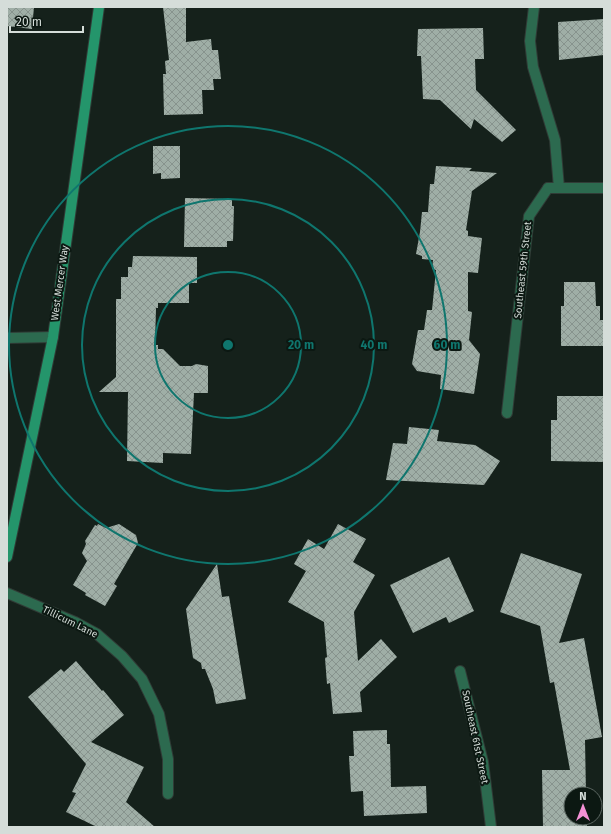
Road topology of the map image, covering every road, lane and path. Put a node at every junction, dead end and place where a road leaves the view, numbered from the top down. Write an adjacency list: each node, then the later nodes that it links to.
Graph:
1 (98, 7): 5 (street, West Mercer Way)
2 (534, 7): 3 (street)
3 (559, 188): 4 (street, Southeast 59th Street); 7 (street, Southeast 59th Street)
4 (604, 188)
5 (53, 337): 6 (street); 8 (street, West Mercer Way)
6 (7, 338)
7 (507, 413)
8 (7, 557)
9 (7, 593): 11 (street, Tillicum Lane)
10 (460, 671): 12 (street, Southeast 61st Street)
11 (168, 794)
12 (491, 827)

